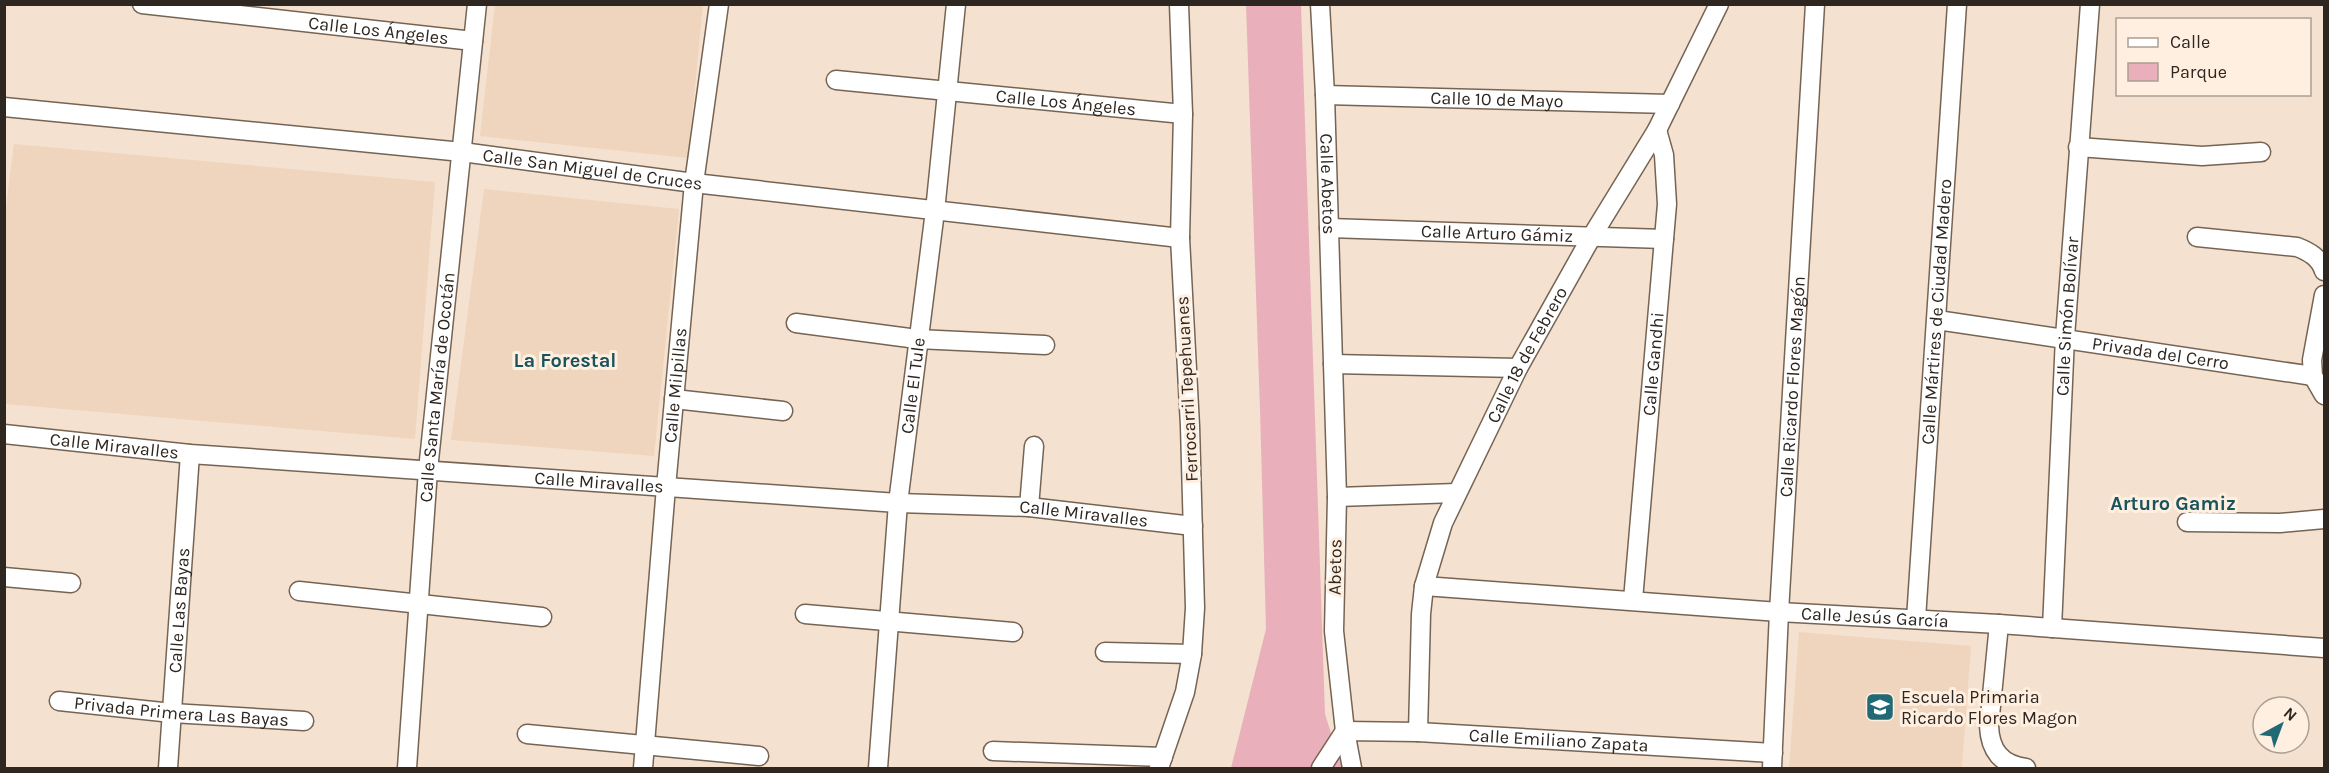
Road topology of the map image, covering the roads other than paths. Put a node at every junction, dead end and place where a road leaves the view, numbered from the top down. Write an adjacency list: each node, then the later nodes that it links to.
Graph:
1 (142, 4): 11 (street, Calle Los Ángeles)
2 (477, 4): 11 (street, Calle Santa María de Ocotán)
3 (718, 4): 22 (street, Calle Milpillas)
4 (956, 4): 13 (street, Calle El Tule)
5 (1179, 4): 17 (street, Ferrocarril Tepehuanes)
6 (1320, 4): 14 (street, Calle Abetos)
7 (1719, 4): 15 (street, Calle 18 de Febrero)
8 (1815, 4): 60 (street, Calle Ricardo Flores Magón)
9 (1957, 4): 31 (street, Calle Mártires de Ciudad Madero)
10 (2090, 4): 19 (street, Calle Simón Bolívar)
11 (472, 40): 20 (street, Calle Santa María de Ocotán)
12 (836, 80): 13 (street, Calle Los Ángeles)
13 (948, 92): 17 (street, Calle Los Ángeles); 23 (street, Calle El Tule)
14 (1325, 95): 15 (street, Calle 10 de Mayo); 24 (street, Calle Abetos)
15 (1670, 104): 18 (street, Calle 18 de Febrero)
16 (4, 107): 20 (street, Calle San Miguel de Cruces)
17 (1183, 114): 26 (street, Ferrocarril Tepehuanes)
18 (1657, 130): 25 (street, Calle 18 de Febrero); 28 (street, Calle Gandhi)
19 (2078, 147): 21 (street); 33 (street, Calle Simón Bolívar)
20 (462, 152): 22 (street, Calle San Miguel de Cruces); 45 (street, Calle Santa María de Ocotán)
21 (2261, 152)
22 (694, 183): 23 (street, Calle San Miguel de Cruces); 40 (street, Calle Milpillas)
23 (934, 211): 26 (street, Calle San Miguel de Cruces); 34 (street, Calle El Tule)
24 (1329, 228): 25 (street, Calle Arturo Gámiz); 37 (street, Calle Abetos)
25 (1592, 236): 28 (street, Calle Arturo Gámiz); 38 (street, Calle 18 de Febrero)
26 (1180, 237): 53 (street, Ferrocarril Tepehuanes)
27 (2197, 237): 29 (street)
28 (1664, 239): 58 (street, Calle Gandhi)
29 (2325, 271)
30 (2325, 295): 36 (street)
31 (1937, 320): 33 (street, Privada del Cerro); 63 (street, Calle Mártires de Ciudad Madero)
32 (796, 323): 34 (street)
33 (2065, 337): 36 (street, Privada del Cerro); 66 (street, Calle Simón Bolívar)
34 (917, 339): 35 (street); 49 (street, Calle El Tule)
35 (1045, 345)
36 (2317, 363): 39 (street)
37 (1333, 364): 38 (street); 48 (street, Abetos)
38 (1518, 368): 47 (street, Calle 18 de Febrero)
39 (2325, 395)
40 (674, 399): 41 (street); 46 (street, Calle Milpillas)
41 (783, 411)
42 (4, 434): 44 (street, Calle Miravalles)
43 (1034, 446): 50 (street)
44 (190, 453): 45 (street, Calle Miravalles); 72 (street, Calle Las Bayas)
45 (428, 470): 46 (street, Calle Miravalles); 59 (street, Calle Santa María de Ocotán)
46 (666, 487): 49 (street, Calle Miravalles); 77 (street, Calle Milpillas)
47 (1457, 493): 48 (street); 56 (street, Calle 18 de Febrero)
48 (1337, 497): 74 (street, Abetos)
49 (898, 503): 50 (street, Calle Miravalles); 64 (street, Calle El Tule)
50 (1029, 507): 53 (street, Calle Miravalles)
51 (2325, 519): 52 (street)
52 (2187, 522)
53 (1193, 526): 70 (street, Ferrocarril Tepehuanes)
54 (4, 577): 55 (street)
55 (71, 583)
56 (1424, 586): 58 (street, Calle Jesús García); 75 (street, Calle 18 de Febrero)
57 (298, 591): 59 (street)
58 (1633, 600): 60 (street, Calle Jesús García)
59 (417, 604): 62 (street); 83 (street, Calle Santa María de Ocotán)
60 (1779, 612): 63 (street, Calle Jesús García); 80 (street, Calle Ricardo Flores Magón)
61 (805, 614): 64 (street)
62 (542, 617)
63 (1916, 619): 65 (street, Calle Jesús García)
64 (890, 621): 67 (street); 85 (street, Calle El Tule)
65 (1999, 624): 66 (street, Calle Jesús García); 88 (street)
66 (2052, 628): 68 (street, Calle Jesús García)
67 (1013, 632)
68 (2325, 648)
69 (1105, 652): 70 (street)
70 (1192, 654): 81 (street, Ferrocarril Tepehuanes)
71 (59, 701): 72 (street, Privada Primera Las Bayas)
72 (172, 713): 73 (street, Privada Primera Las Bayas); 82 (street, Calle Las Bayas)
73 (304, 721)
74 (1345, 731): 75 (street, Calle Emiliano Zapata); 86 (street); 87 (street, Abetos)
75 (1418, 732): 80 (street, Calle Emiliano Zapata)
76 (527, 734): 77 (street)
77 (645, 744): 79 (street); 84 (street, Calle Milpillas)
78 (993, 750): 81 (street)
79 (759, 756)
80 (1773, 760)
81 (1161, 763)
82 (168, 768)
83 (406, 768)
84 (643, 768)
85 (878, 768)
86 (1321, 768)
87 (1352, 768)
88 (2026, 768)

